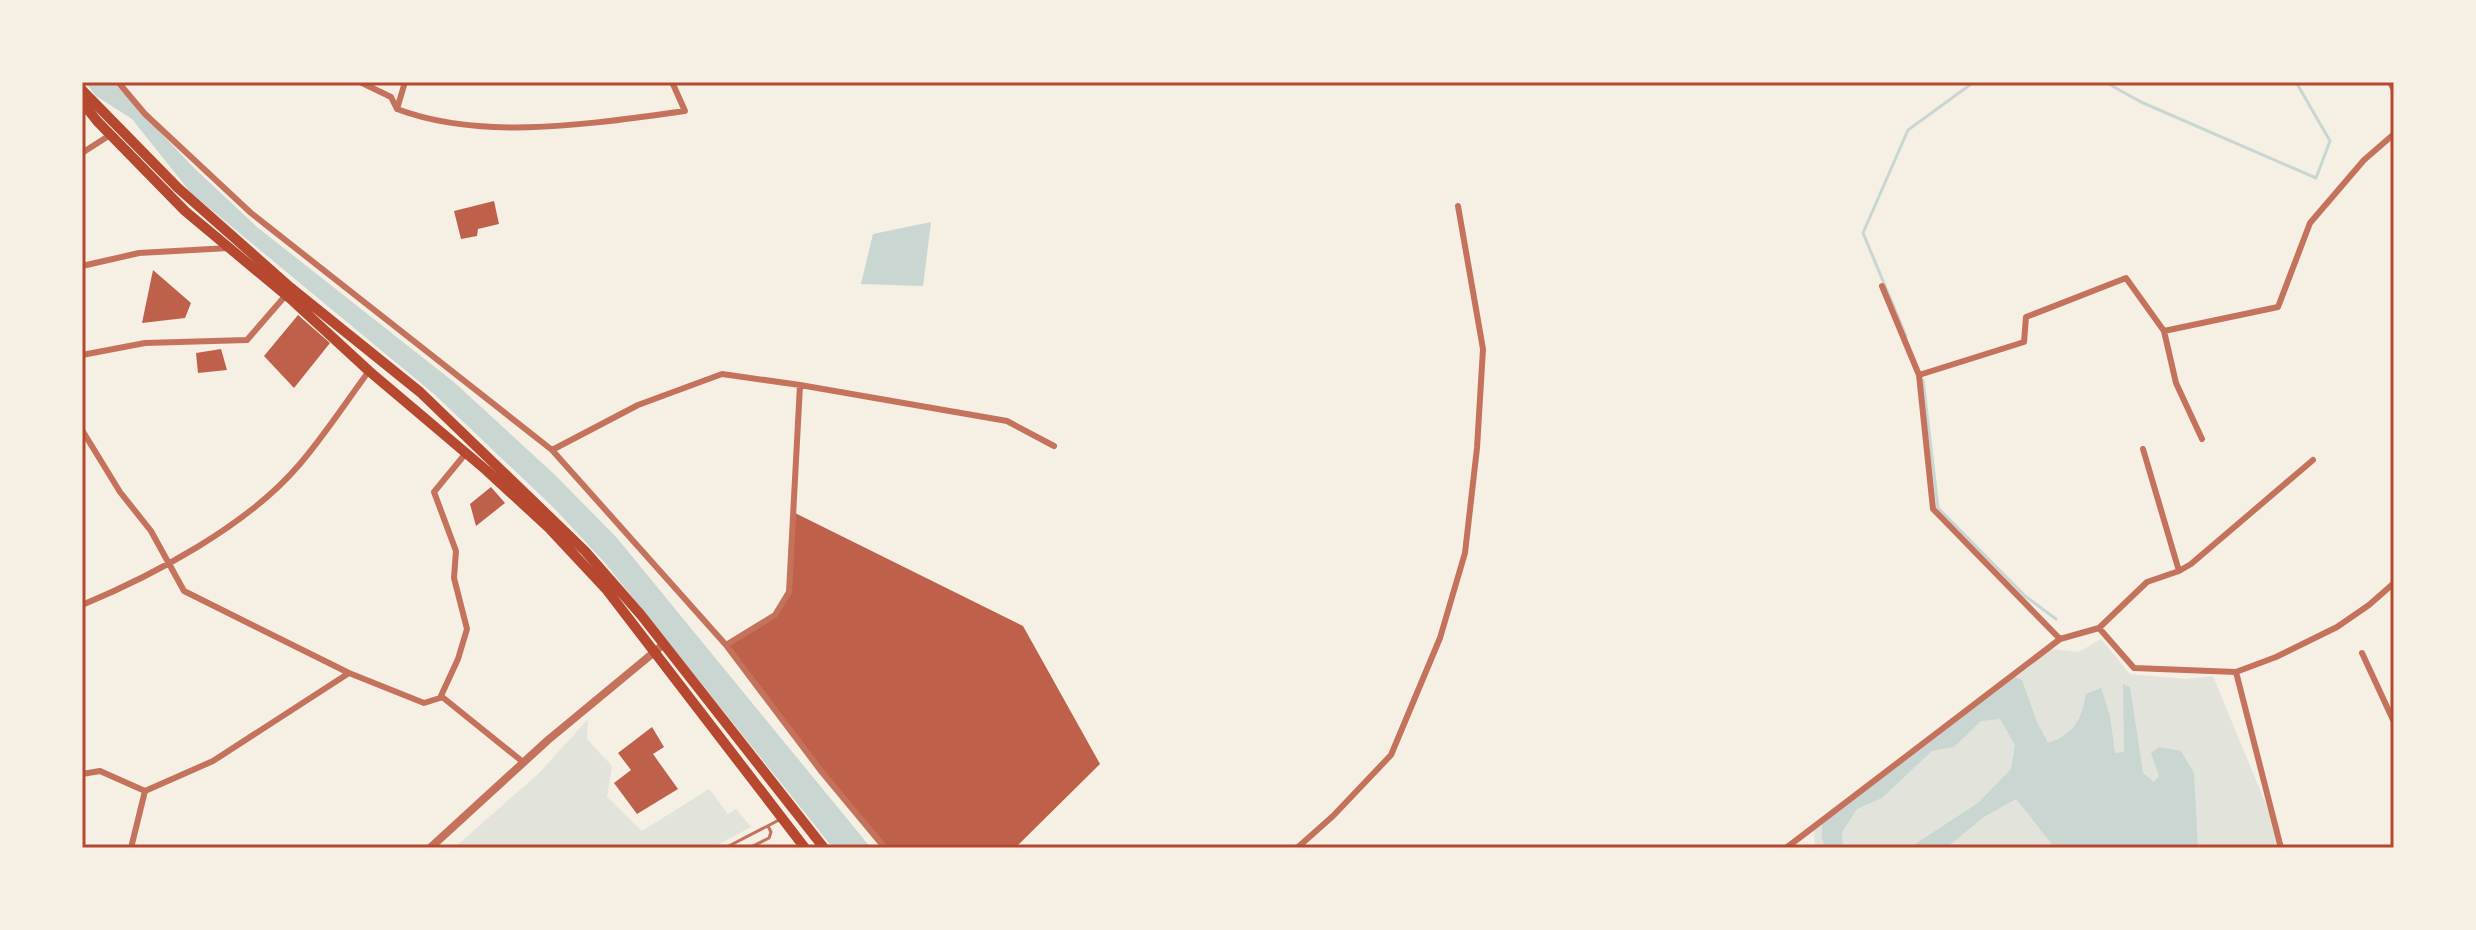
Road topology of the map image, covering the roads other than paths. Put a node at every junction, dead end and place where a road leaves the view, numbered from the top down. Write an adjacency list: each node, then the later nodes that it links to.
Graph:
1 (360, 82): 9 (street)
2 (405, 82): 9 (street)
3 (672, 82): 9 (street)
4 (2391, 82): 6 (street)
5 (122, 85): 27 (street)
6 (2394, 88)
7 (82, 90): 36 (main road)
8 (82, 102): 11 (main road)
9 (397, 109)
10 (2394, 134): 18 (street)
11 (110, 135): 12 (street); 14 (main road)
12 (82, 153)
13 (1458, 206): 56 (street)
14 (229, 248): 15 (street); 17 (main road)
15 (82, 266)
16 (1882, 286): 21 (street)
17 (286, 295): 19 (street); 20 (main road)
18 (2164, 331): 21 (street); 24 (street)
19 (82, 355)
20 (369, 371): 28 (main road); 30 (street)
21 (1919, 375): 35 (street)
22 (800, 385): 25 (street); 27 (street); 37 (street)
23 (82, 430): 30 (street)
24 (2202, 439)
25 (1054, 446)
26 (2143, 449): 31 (street)
27 (552, 450): 37 (street)
28 (466, 453): 38 (main road); 42 (street)
29 (2313, 460): 31 (street)
30 (169, 562): 33 (street); 41 (street)
31 (2179, 571): 34 (street)
32 (2394, 583): 40 (street)
33 (82, 605)
34 (2099, 628): 35 (street); 40 (street)
35 (2060, 639): 57 (street)
36 (664, 644): 38 (street); 54 (main road)
37 (726, 645): 55 (street)
38 (654, 652): 44 (street); 47 (main road)
39 (2362, 653): 43 (street)
40 (2236, 672): 58 (street)
41 (349, 673): 42 (street); 46 (street)
42 (441, 696): 44 (street)
43 (2394, 722)
44 (523, 762): 50 (street)
45 (82, 774): 46 (street)
46 (145, 791): 49 (street)
47 (782, 818): 48 (lane); 53 (main road)
48 (768, 826): 51 (lane); 52 (lane)
49 (131, 848)
50 (430, 848)
51 (725, 848)
52 (749, 848)
53 (805, 848)
54 (824, 848)
55 (885, 848)
56 (1297, 848)
57 (1786, 848)
58 (2281, 848)

